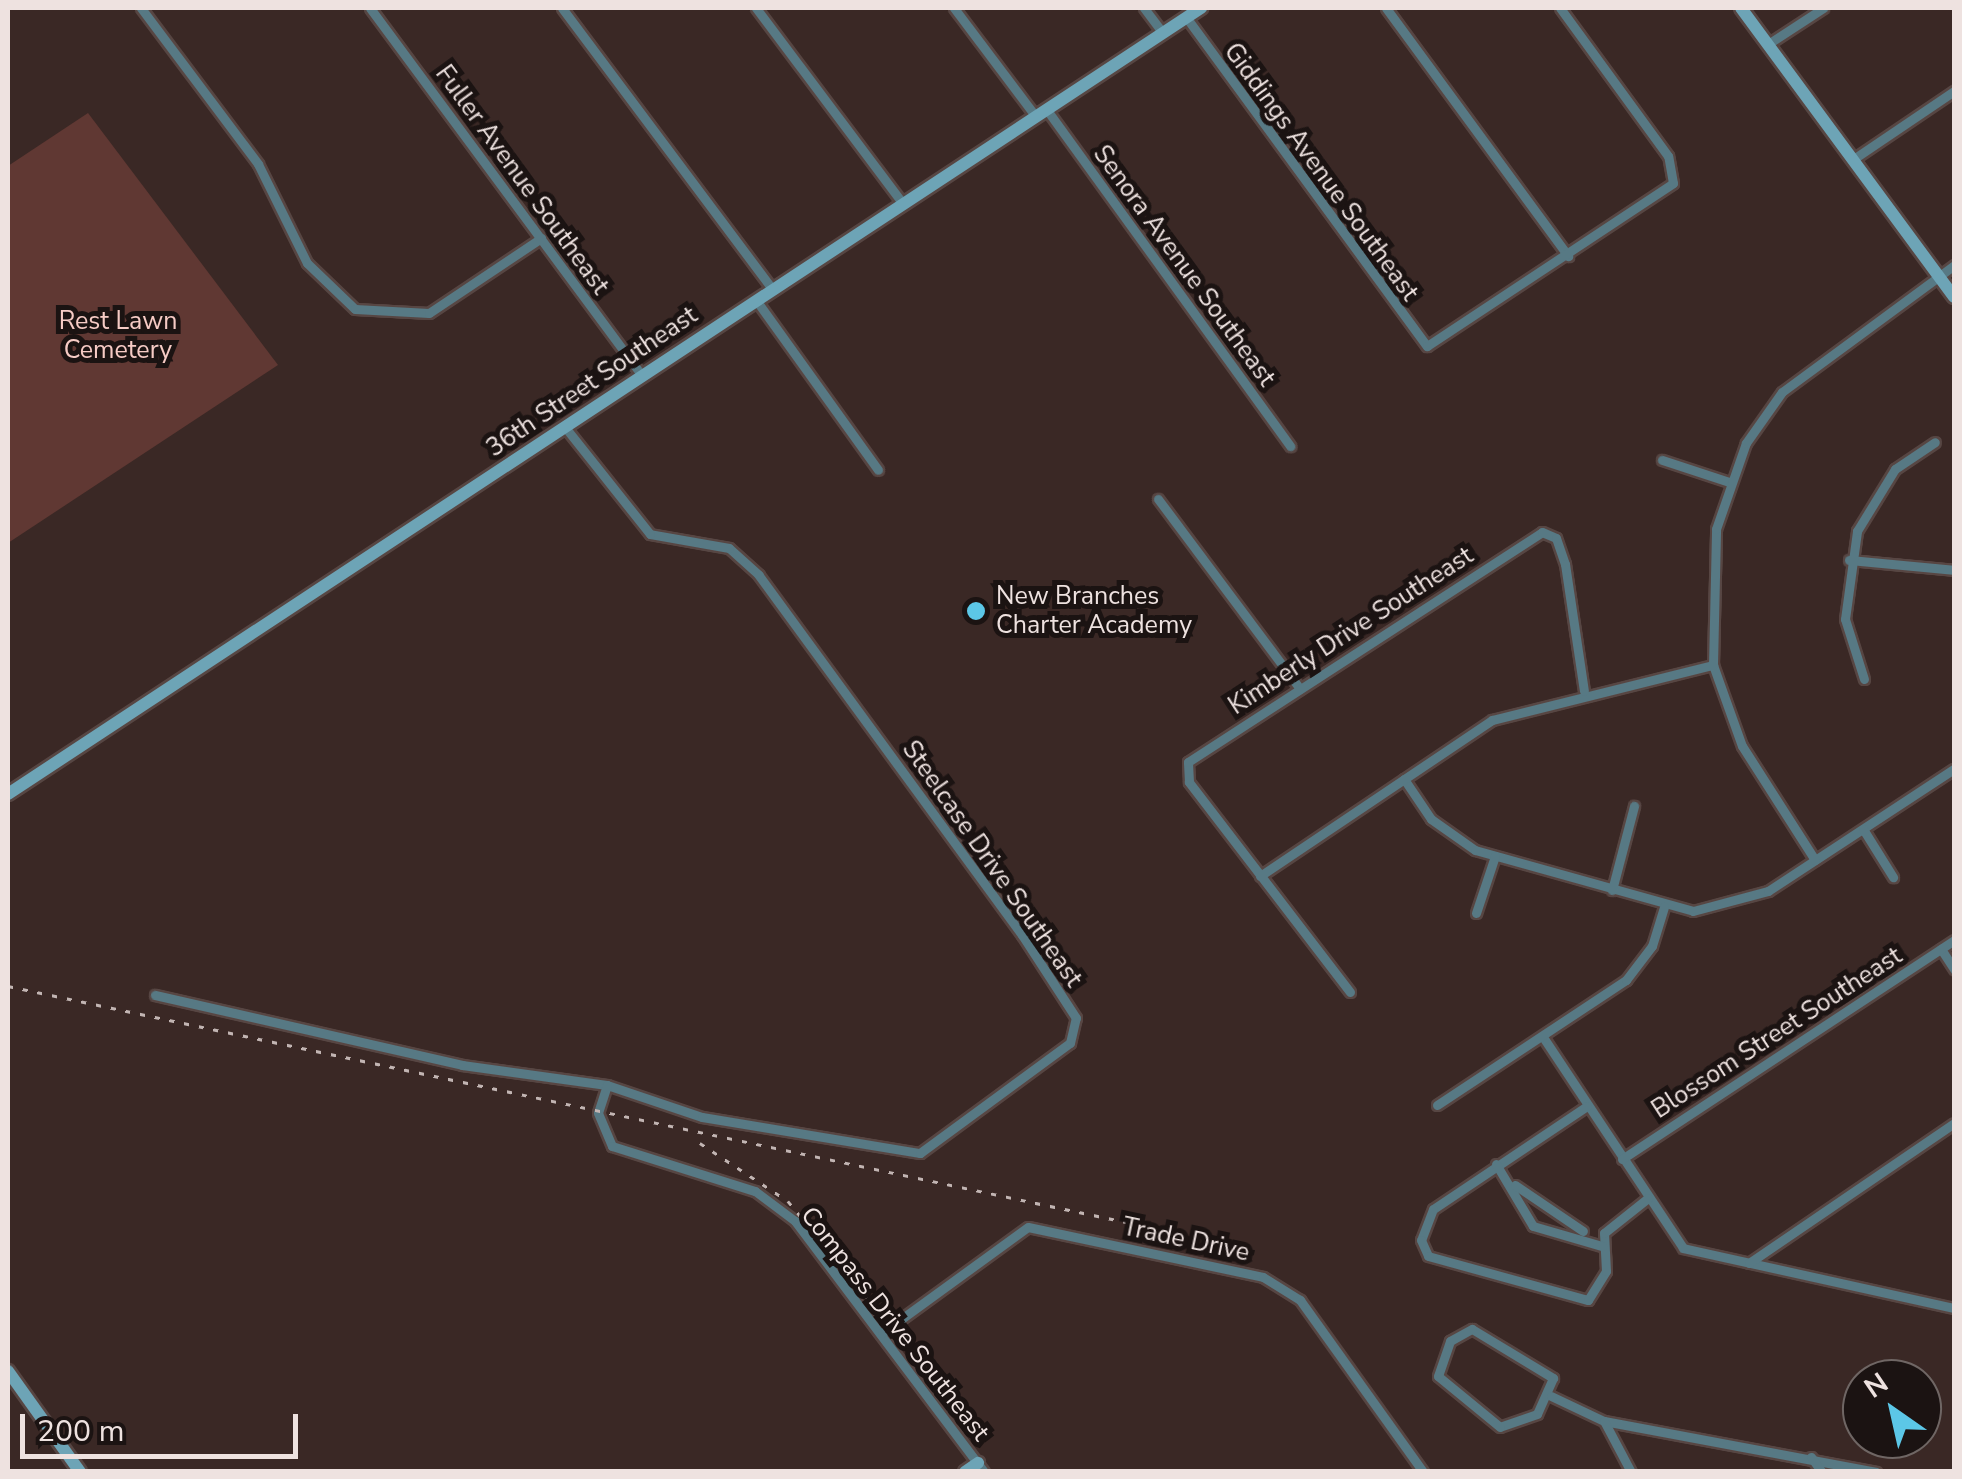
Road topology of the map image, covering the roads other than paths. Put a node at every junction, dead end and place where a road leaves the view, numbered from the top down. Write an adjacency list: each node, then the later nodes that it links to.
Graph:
1 (141, 8): 19 (street)
2 (370, 8): 19 (street, Fuller Avenue Southeast)
3 (562, 8): 23 (street)
4 (756, 8): 18 (street)
5 (954, 8): 16 (street, Senora Avenue Southeast)
6 (1144, 8): 13 (street)
7 (1201, 8): 12 (street, 36th Street Southeast)
8 (1386, 8): 20 (street)
9 (1560, 8): 20 (street)
10 (1742, 8): 14 (street)
11 (1823, 8): 14 (street)
12 (1186, 17): 13 (street, 36th Street Southeast); 20 (street, Giddings Avenue Southeast)
13 (1162, 32): 16 (street, 36th Street Southeast)
14 (1768, 44): 17 (street)
15 (1954, 91): 17 (street)
16 (1042, 114): 18 (street, 36th Street Southeast); 29 (street, Senora Avenue Southeast)
17 (1855, 158): 22 (street)
18 (902, 204): 23 (street, 36th Street Southeast)
19 (541, 238): 26 (street, Fuller Avenue Southeast)
20 (1568, 256)
21 (1954, 265): 22 (street)
22 (1939, 276): 24 (street); 32 (street)
23 (772, 289): 25 (street, 36th Street Southeast)
24 (1954, 297)
25 (756, 300): 26 (street, 36th Street Southeast); 31 (street)
26 (642, 375): 27 (street, 36th Street Southeast)
27 (565, 428): 42 (street, 36th Street Southeast); 58 (street, Steelcase Drive Southeast)
28 (1935, 442): 34 (street)
29 (1290, 446)
30 (1662, 460): 32 (street)
31 (878, 470)
32 (1729, 482): 36 (street)
33 (1158, 499): 38 (street)
34 (1849, 560): 35 (street); 37 (street)
35 (1954, 570)
36 (1713, 664): 39 (street); 46 (street)
37 (1864, 678)
38 (1300, 689): 39 (street, Kimberly Drive Southeast); 47 (street, Kimberly Drive Southeast)
39 (1584, 691): 41 (street)
40 (1954, 769): 44 (street)
41 (1404, 779): 45 (street); 47 (street)
42 (8, 794)
43 (1634, 806): 49 (street)
44 (1862, 829): 46 (street); 48 (street)
45 (1495, 856): 49 (street); 51 (street)
46 (1815, 860): 50 (street)
47 (1260, 876): 55 (street)
48 (1893, 877)
49 (1612, 890): 50 (street)
50 (1664, 907): 57 (street)
51 (1476, 912)
52 (1954, 940): 53 (street, Blossom Street Southeast)
53 (1941, 949): 54 (street); 62 (street, Blossom Street Southeast)
54 (1954, 969)
55 (1350, 992)
56 (155, 995): 58 (street, Steelcase Drive Southeast)
57 (1543, 1037): 59 (street); 60 (street)
58 (607, 1085): 70 (street, Compass Drive Southeast)
59 (1437, 1104)
60 (1587, 1106): 62 (street); 63 (street)
61 (1954, 1122): 68 (street)
62 (1622, 1159): 65 (street)
63 (1496, 1164): 64 (street); 67 (street)
64 (1515, 1186): 66 (street); 66 (street)
65 (1648, 1198): 67 (street); 68 (street)
66 (1588, 1236): 67 (street)
67 (1602, 1246)
68 (1749, 1263): 69 (street)
69 (1954, 1308)
70 (882, 1333): 75 (street, Compass Drive Southeast); 78 (street, Trade Drive)
71 (8, 1371): 76 (street)
72 (1552, 1396): 72 (street); 73 (street)
73 (1604, 1421): 74 (street); 79 (street)
74 (1811, 1457): 80 (street); 81 (street)
75 (981, 1467): 77 (street)
76 (80, 1472)
77 (965, 1472)
78 (1423, 1472)
79 (1631, 1472)
80 (1822, 1472)
81 (1876, 1472)

